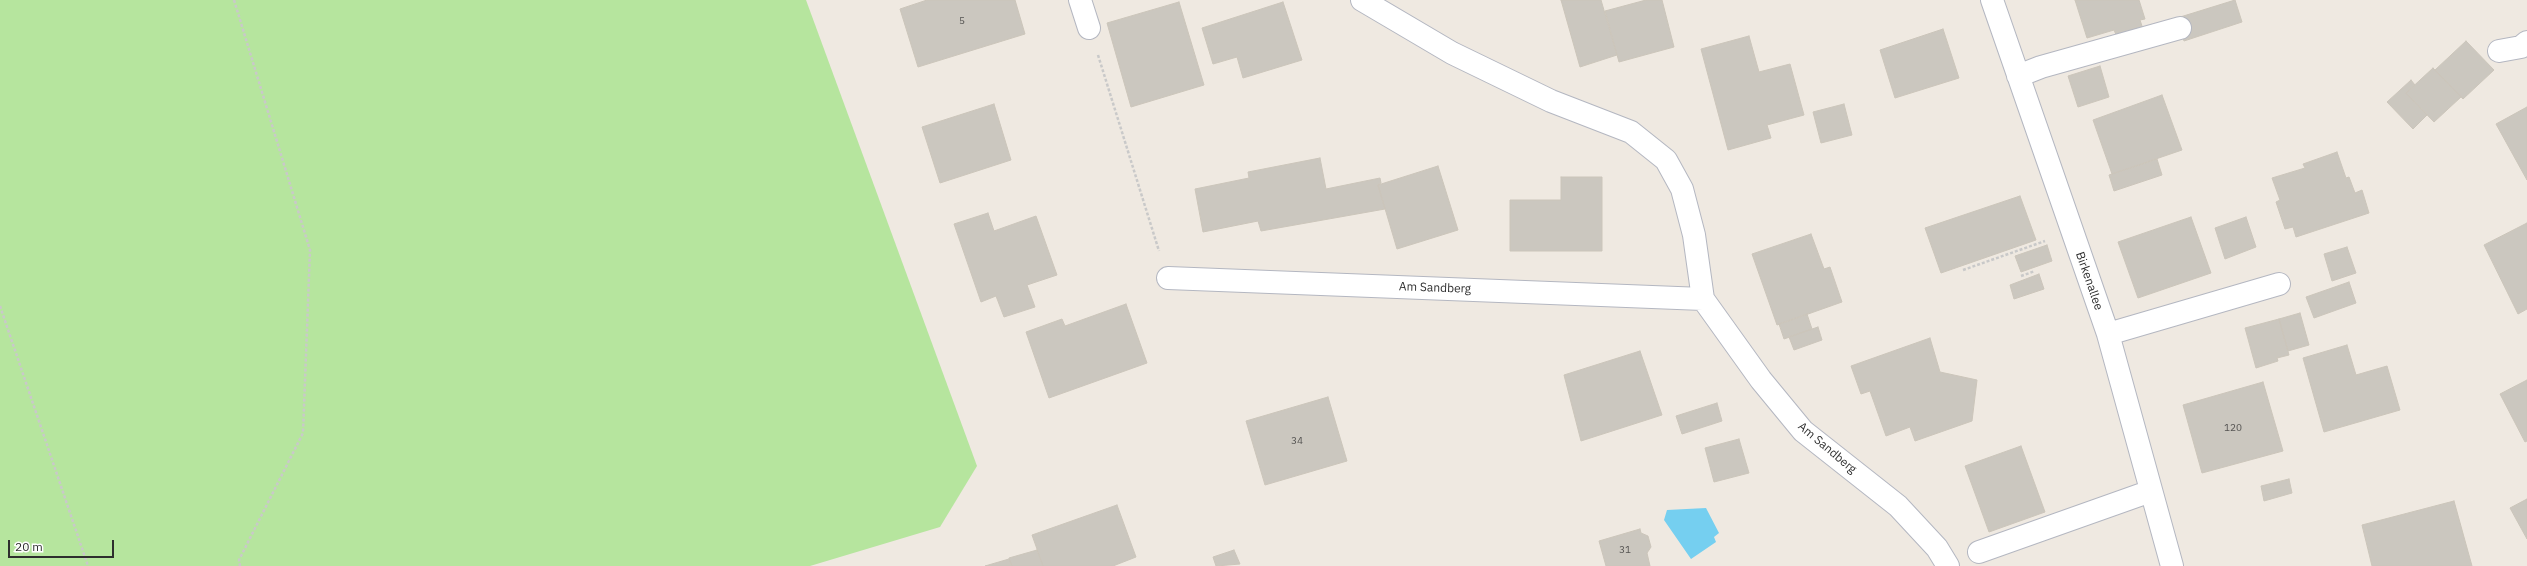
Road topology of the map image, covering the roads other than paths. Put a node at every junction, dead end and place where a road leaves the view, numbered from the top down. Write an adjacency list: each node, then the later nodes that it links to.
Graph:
1 (1080, 0): 4 (street)
2 (1362, 0): 11 (street, Am Sandberg)
3 (1992, 0): 8 (street, Birkenallee)
4 (1089, 28)
5 (2180, 28): 8 (street)
6 (2527, 42): 7 (street)
7 (2500, 51)
8 (2018, 76): 12 (street, Birkenallee)
9 (1168, 278): 11 (street, Am Sandberg)
10 (2279, 284): 12 (street)
11 (1703, 299): 15 (street, Am Sandberg)
12 (2108, 334): 13 (street, Birkenallee)
13 (2151, 491): 14 (street); 16 (street, Birkenallee)
14 (1979, 552)
15 (1948, 566)
16 (2172, 566)

